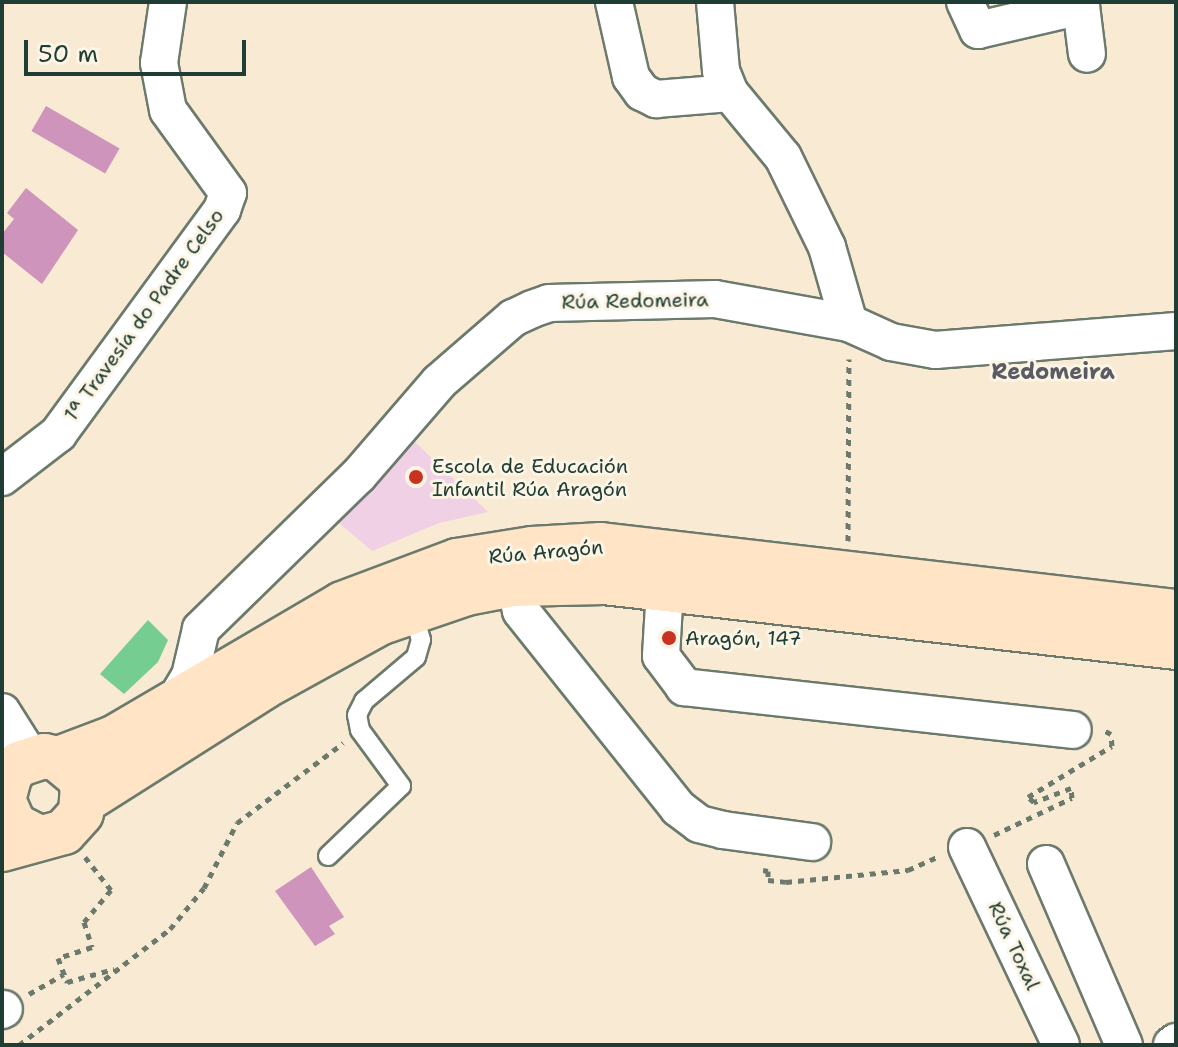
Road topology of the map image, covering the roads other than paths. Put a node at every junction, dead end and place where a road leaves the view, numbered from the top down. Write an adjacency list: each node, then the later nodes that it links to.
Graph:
1 (168, 2): 9 (street, 1ª Travesía do Padre Celso)
2 (614, 2): 6 (street)
3 (715, 2): 6 (street)
4 (965, 2): 5 (street)
5 (1087, 54)
6 (730, 93): 7 (street)
7 (849, 323): 8 (street, Rúa Redomeira); 15 (street, Rúa Redomeira)
8 (1176, 331)
9 (2, 477)
10 (514, 584): 11 (main road, Rúa Aragón); 12 (main road, Rúa Aragón); 21 (street, Rúa Aragón)
11 (665, 588): 14 (main road, Rúa Aragón); 17 (street)
12 (412, 609): 20 (main road, Rúa Aragón); 24 (lane)
13 (1176, 612): 15 (main road, Rúa Aragón)
14 (1176, 647)
15 (175, 701): 18 (main road, Rúa Aragón)
16 (2, 712): 18 (street)
17 (1073, 730)
18 (44, 759): 19 (main road, Rúa Aragón); 20 (main road)
19 (2, 801): 22 (main road, Rúa Aragón)
20 (84, 801): 22 (main road, Rúa Aragón)
21 (812, 842)
22 (20, 843)
23 (967, 847): 26 (street, Rúa Toxal)
24 (328, 856)
25 (1046, 864): 27 (street)
26 (1061, 1045)
27 (1124, 1045)

